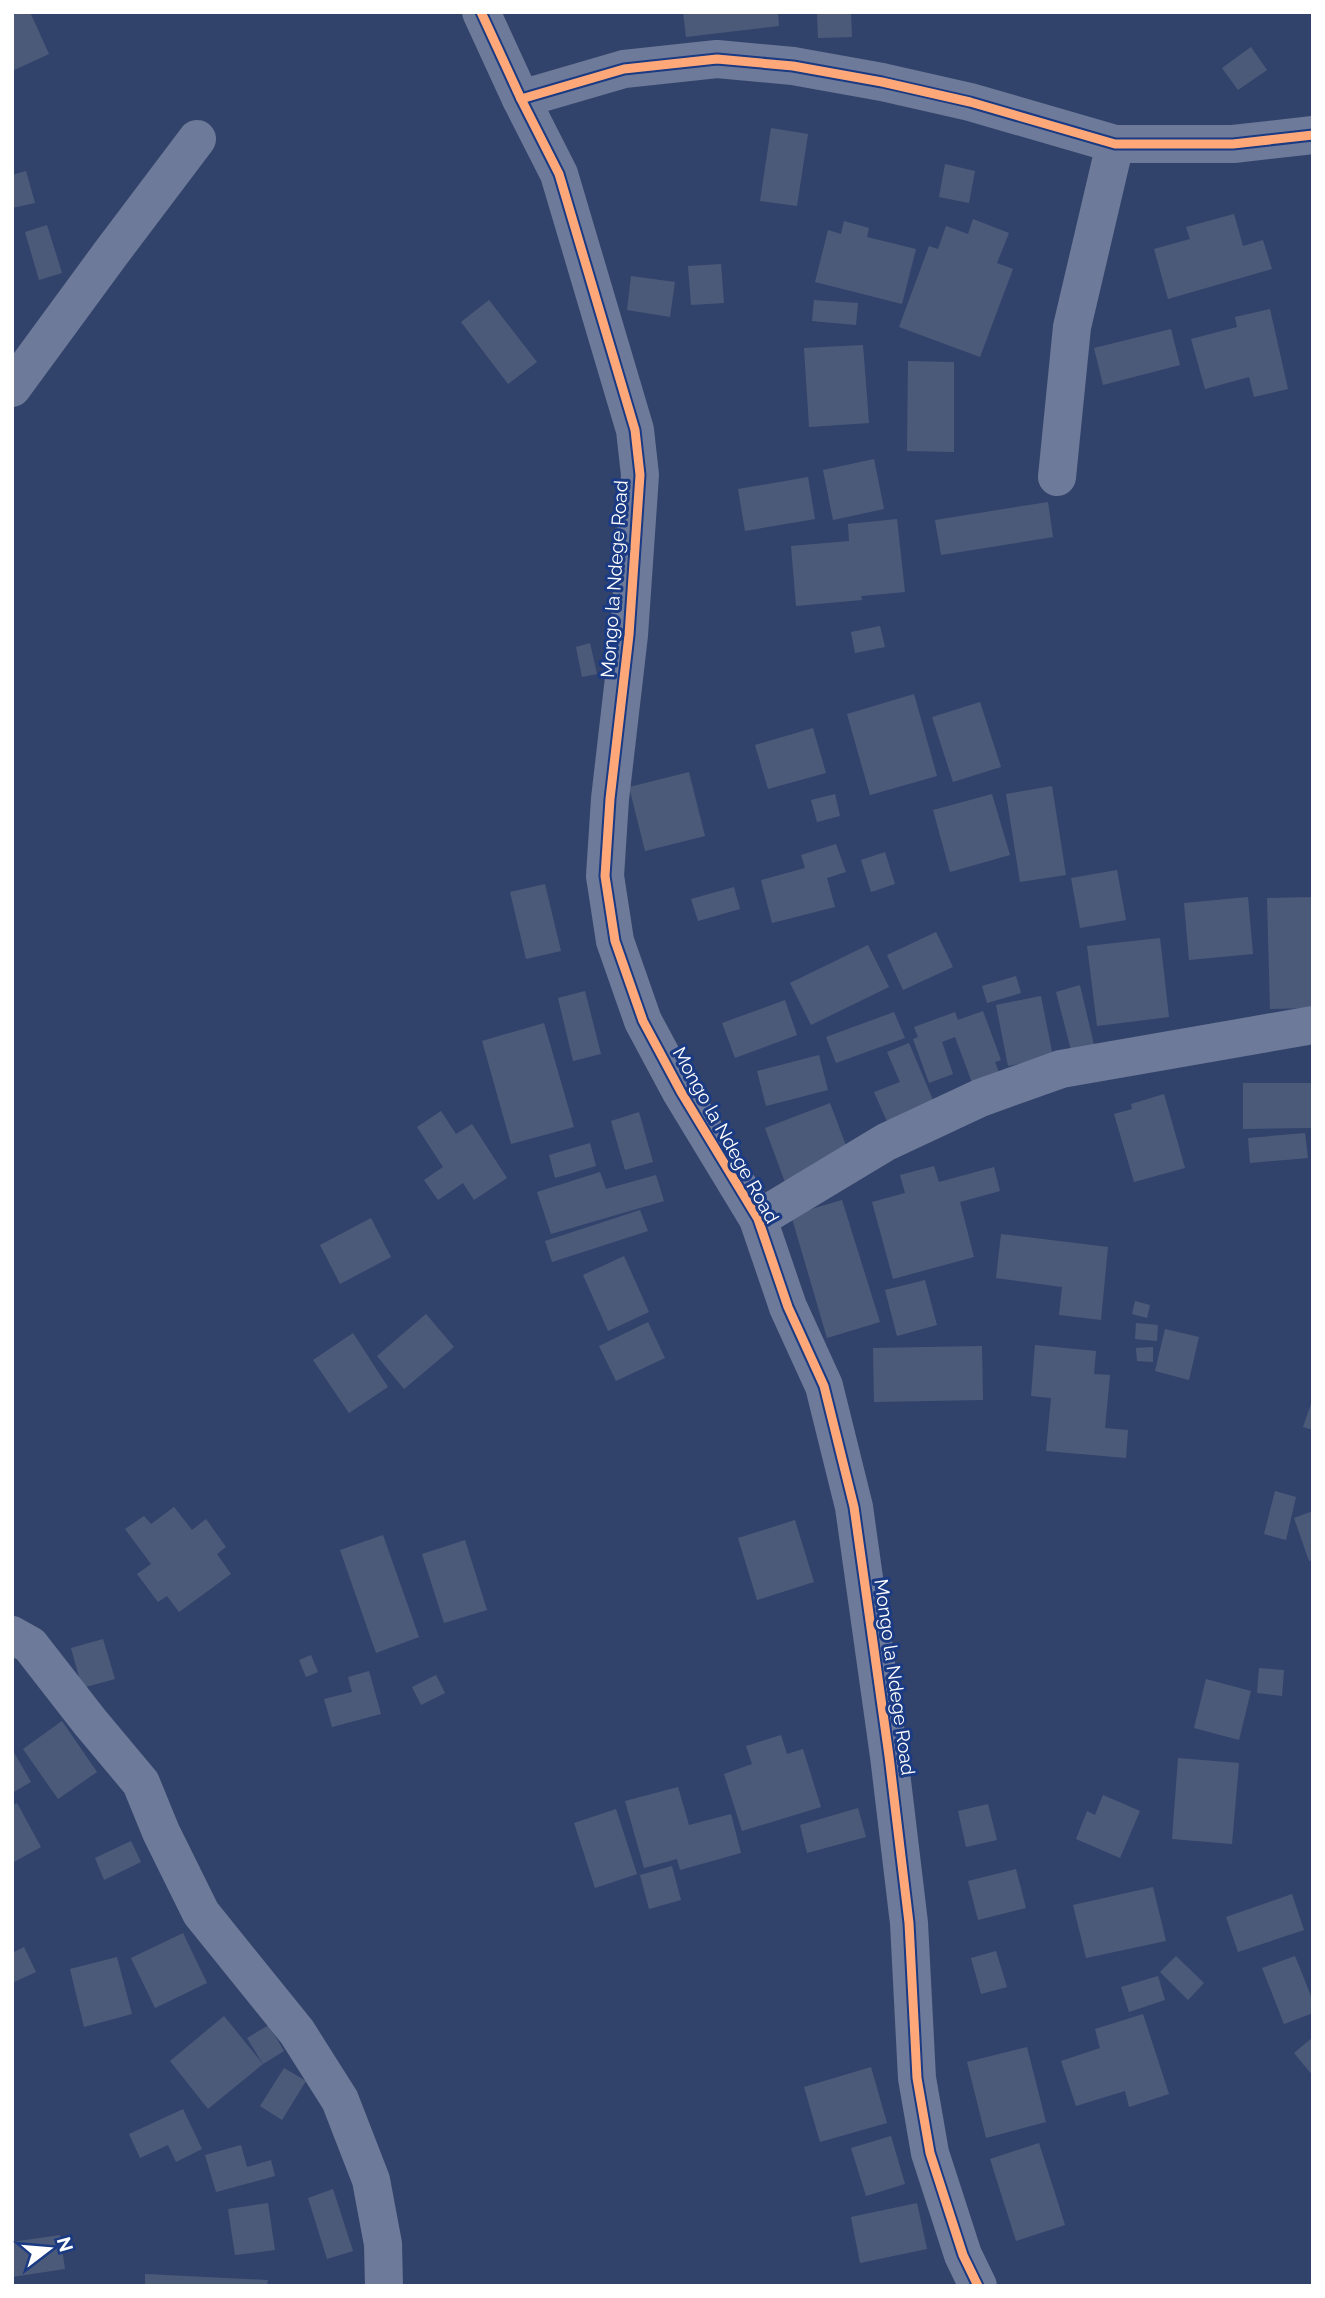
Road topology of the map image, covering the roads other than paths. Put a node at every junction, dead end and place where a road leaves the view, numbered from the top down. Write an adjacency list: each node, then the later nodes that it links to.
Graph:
1 (481, 12): 2 (street, Mongo la Ndege Road)
2 (521, 99): 5 (street); 9 (street, Mongo la Ndege Road)
3 (1313, 135): 5 (street)
4 (197, 139): 6 (street)
5 (1115, 144): 7 (street)
6 (12, 388)
7 (1057, 477)
8 (1313, 1025): 9 (street)
9 (758, 1219): 12 (street, Mongo la Ndege Road)
10 (12, 1635): 11 (street)
11 (384, 2286)
12 (978, 2286)

